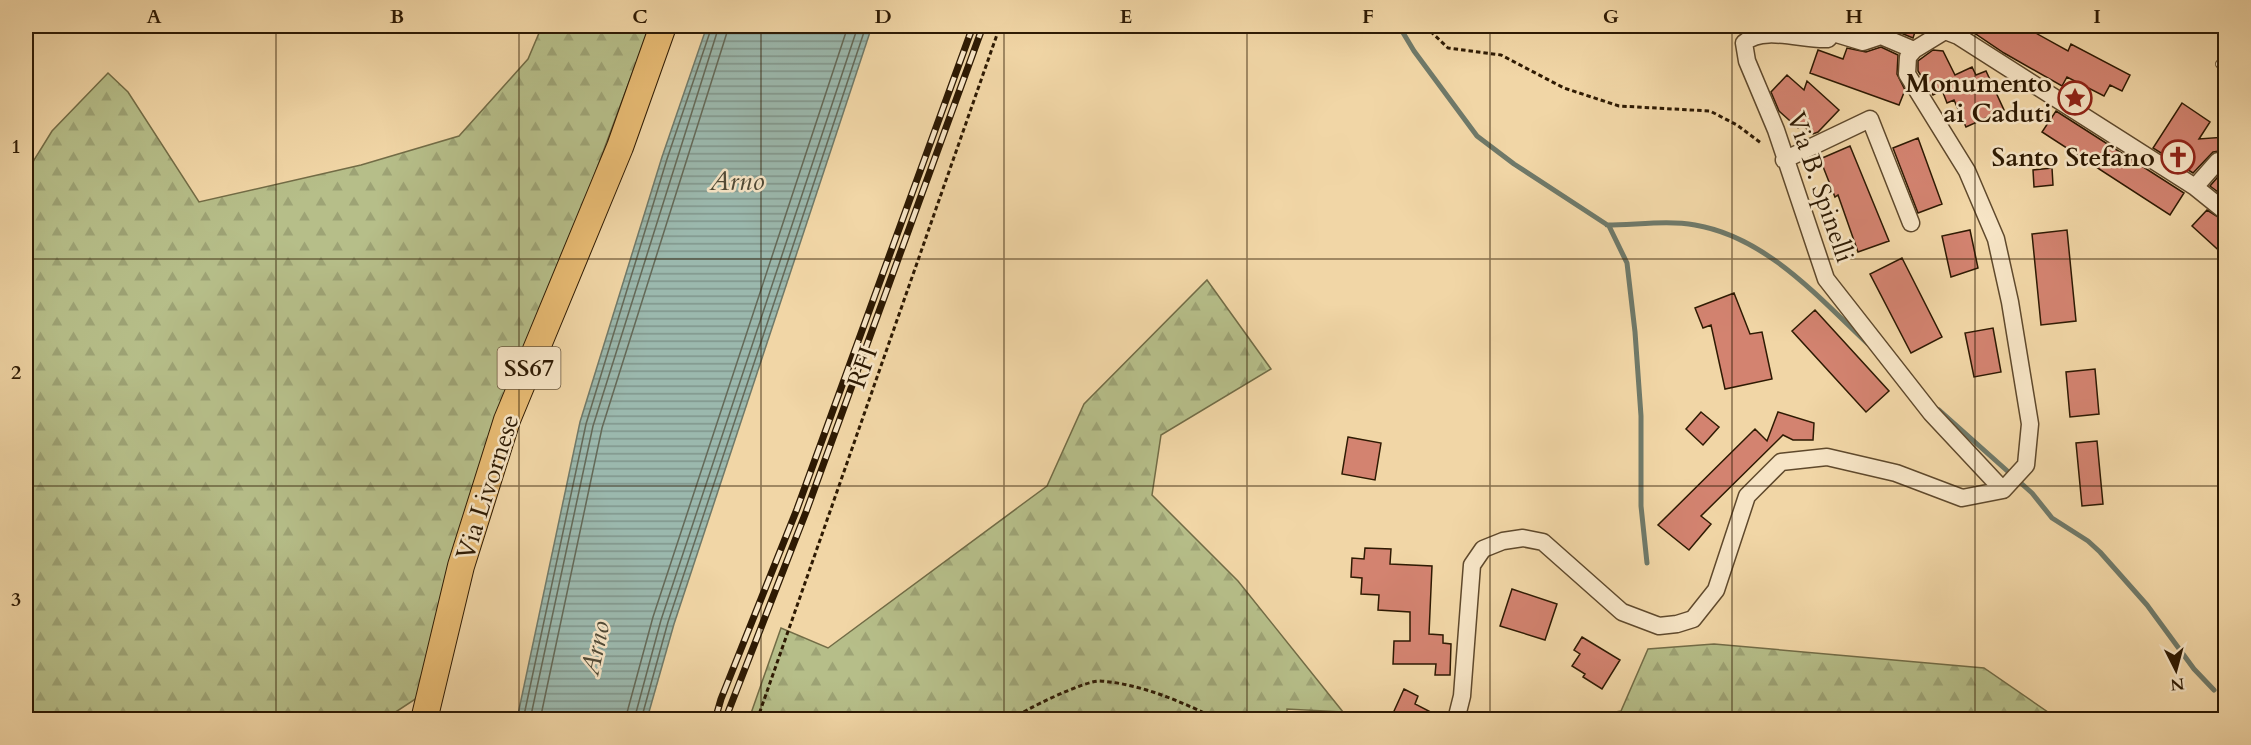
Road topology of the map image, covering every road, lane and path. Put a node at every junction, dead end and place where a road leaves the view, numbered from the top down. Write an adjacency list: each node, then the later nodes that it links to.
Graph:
1 (663, 26): 13 (main road, Via Livornese / SS67)
2 (1000, 26): 14 (path, RFI)
3 (1425, 26): 7 (path)
4 (1830, 29): 6 (street); 7 (street, Via B. Spinelli)
5 (1950, 31): 6 (street); 9 (street)
6 (1911, 53): 12 (street)
7 (1784, 160): 11 (street); 12 (street, Via B. Spinelli)
8 (2226, 161): 9 (street)
9 (2195, 187): 10 (street)
10 (2226, 212)
11 (1911, 223)
12 (2003, 490): 17 (street)
13 (424, 720)
14 (757, 720)
15 (1011, 720): 16 (path)
16 (1219, 720)
17 (1456, 720)

